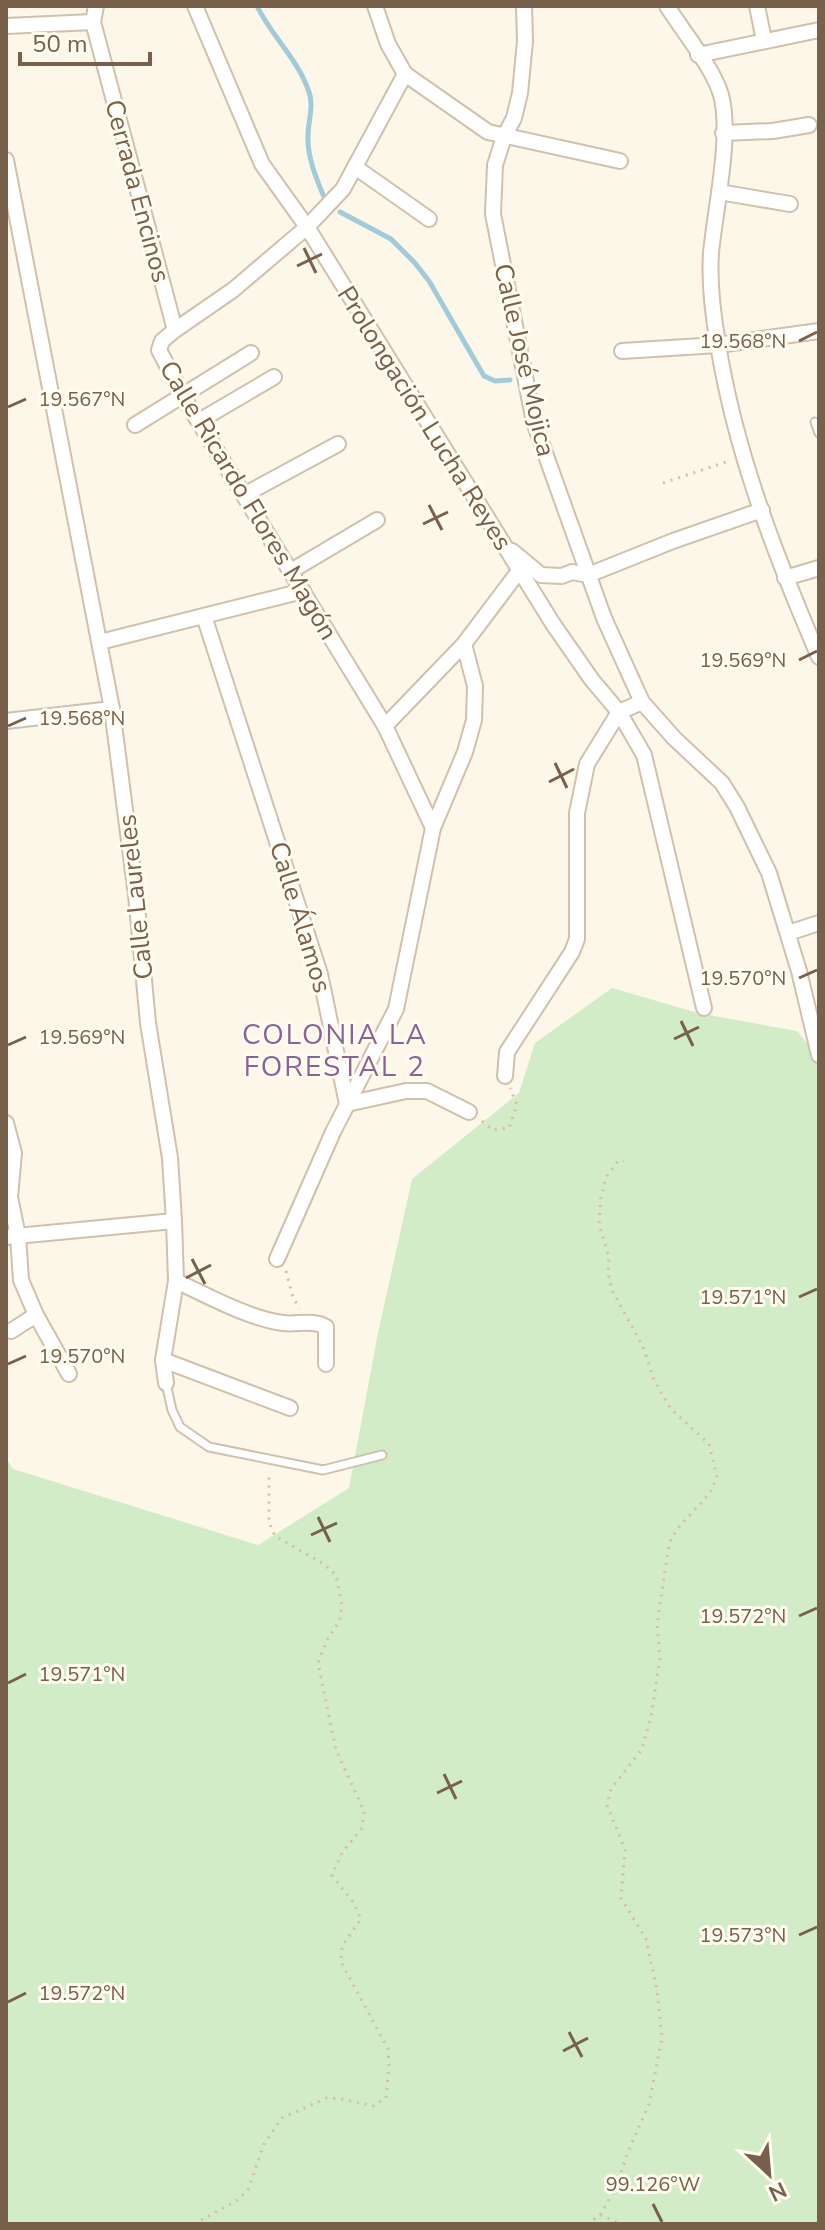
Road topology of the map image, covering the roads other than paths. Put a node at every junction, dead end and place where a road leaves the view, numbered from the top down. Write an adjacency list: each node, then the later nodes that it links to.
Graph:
1 (96, 6): 7 (street, Cerrada Encinos)
2 (195, 6): 22 (street, Prolongación Lucha Reyes)
3 (375, 6): 12 (street)
4 (524, 6): 15 (street, Calle José Mojica)
5 (667, 6): 11 (street)
6 (757, 6): 10 (street)
7 (93, 22): 8 (street); 23 (street, Cerrada Encinos)
8 (6, 26)
9 (819, 30): 10 (street)
10 (764, 40): 11 (street)
11 (698, 55): 14 (street)
12 (405, 74): 15 (street); 18 (street, Calle Ricardo Flores Magón)
13 (809, 125): 14 (street)
14 (723, 133): 19 (street)
15 (504, 137): 17 (street); 42 (street, Calle José Mojica)
16 (6, 160): 46 (street, Calle Laureles)
17 (620, 161)
18 (355, 167): 21 (street); 22 (street, Calle Ricardo Flores Magón)
19 (719, 192): 20 (street); 25 (street)
20 (790, 204)
21 (429, 219)
22 (307, 227): 23 (street, Calle Ricardo Flores Magón); 38 (street, Prolongación Lucha Reyes)
23 (175, 330): 29 (street, Calle Ricardo Flores Magón)
24 (819, 331): 25 (street)
25 (718, 345): 26 (street); 36 (street)
26 (622, 351)
27 (251, 353): 29 (street)
28 (274, 377): 30 (street)
29 (183, 396): 30 (street, Calle Ricardo Flores Magón); 32 (street)
30 (199, 421): 35 (street, Calle Ricardo Flores Magón)
31 (815, 422): 33 (lane)
32 (135, 425)
33 (819, 433)
34 (338, 444): 35 (street)
35 (244, 495): 40 (street, Calle Ricardo Flores Magón)
36 (762, 510): 42 (street); 43 (street)
37 (377, 520): 40 (street)
38 (504, 545): 41 (street, Prolongación Lucha Reyes); 42 (street)
39 (819, 568): 43 (street)
40 (291, 571): 44 (street, Calle Ricardo Flores Magón)
41 (519, 571): 47 (street); 51 (street, Prolongación Lucha Reyes)
42 (588, 575): 49 (street, Calle José Mojica)
43 (785, 578): 48 (street)
44 (303, 591): 45 (street); 53 (street, Calle Ricardo Flores Magón)
45 (204, 616): 46 (street); 60 (street, Calle Álamos)
46 (100, 642): 50 (street, Calle Laureles)
47 (464, 644): 53 (street); 54 (street)
48 (819, 657)
49 (642, 702): 51 (street); 56 (street, Calle José Mojica)
50 (112, 709): 52 (street); 63 (street, Calle Laureles)
51 (619, 712): 57 (street, Prolongación Lucha Reyes); 59 (street)
52 (6, 721)
53 (385, 726): 54 (street, Calle Ricardo Flores Magón)
54 (433, 828): 60 (street)
55 (819, 923): 56 (street)
56 (788, 933): 58 (street, Calle José Mojica)
57 (704, 1008)
58 (819, 1055)
59 (505, 1076)
60 (347, 1104): 61 (street); 65 (street)
61 (469, 1112)
62 (6, 1123): 64 (street)
63 (174, 1221): 64 (street); 66 (street, Calle Laureles)
64 (12, 1236): 67 (street)
65 (277, 1259)
66 (176, 1281): 69 (street, Calle Laureles); 70 (street)
67 (36, 1315): 68 (street); 71 (street)
68 (11, 1331)
69 (163, 1360): 72 (street, Calle Laureles); 73 (street)
70 (326, 1364)
71 (69, 1374)
72 (166, 1383): 74 (lane, Calle Laureles)
73 (290, 1408)
74 (382, 1455)

